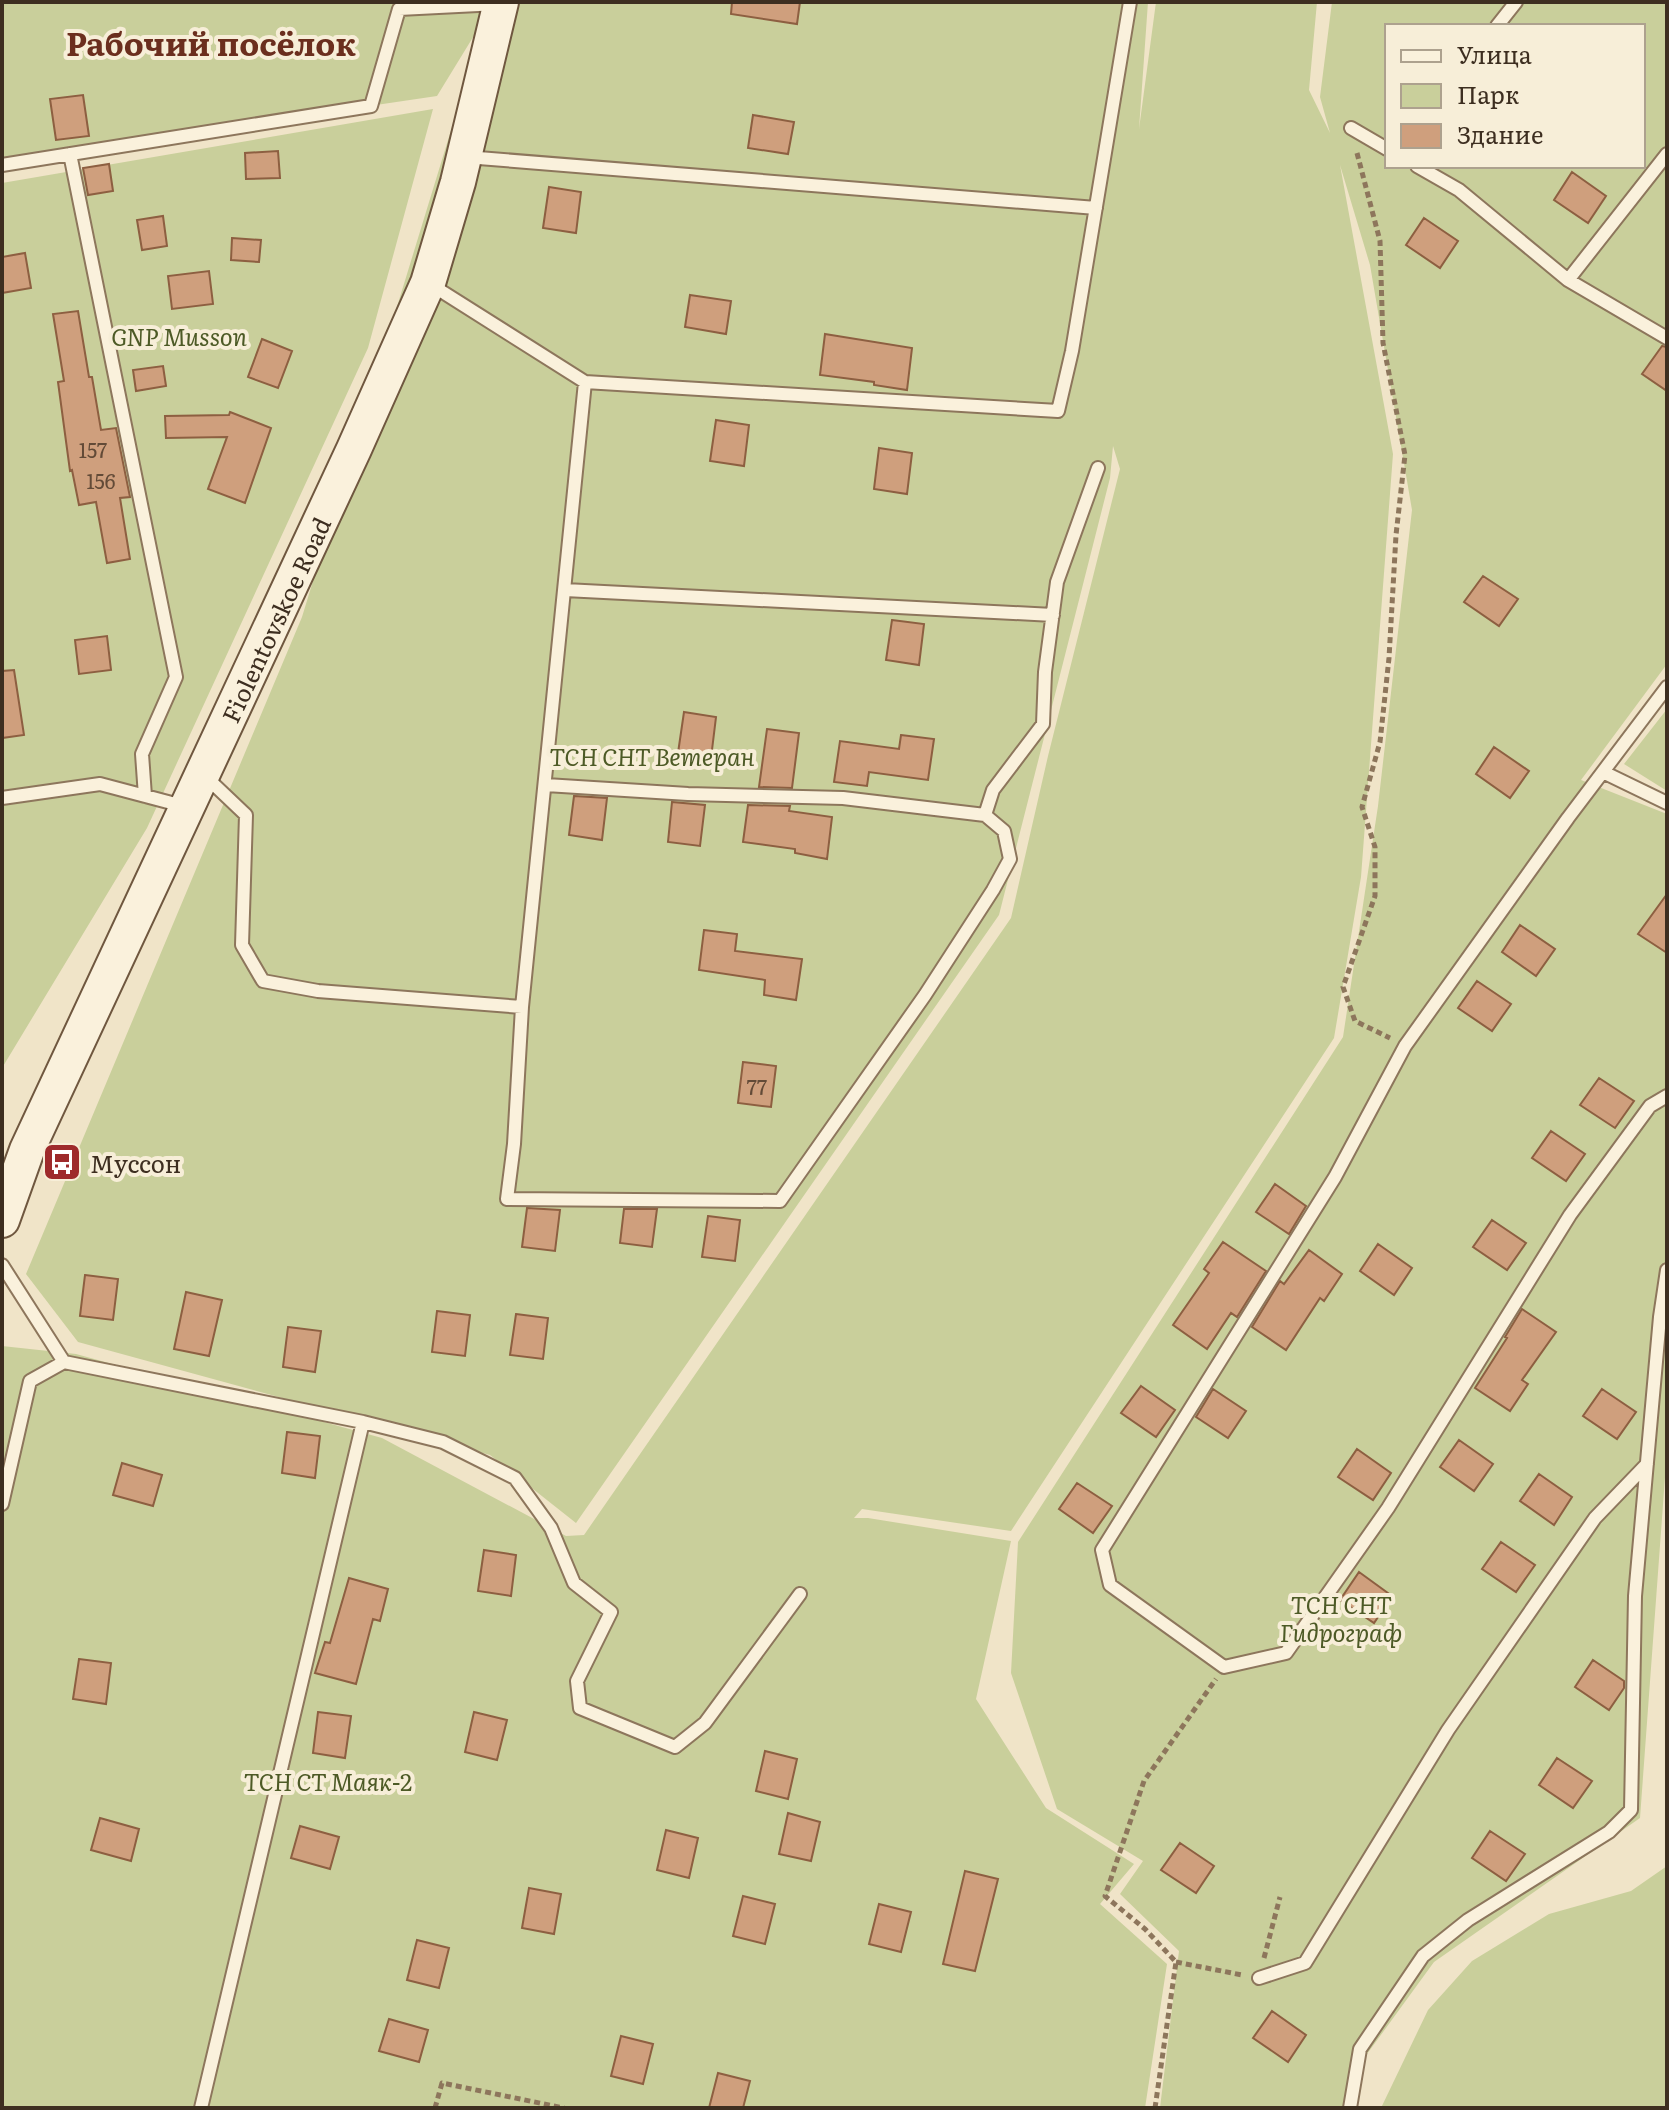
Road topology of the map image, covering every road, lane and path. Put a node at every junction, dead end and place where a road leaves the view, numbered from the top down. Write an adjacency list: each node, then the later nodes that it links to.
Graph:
1 (1130, 2): 13 (lane)
2 (1516, 2): 5 (lane)
3 (501, 3): 4 (lane); 10 (main road, Fiolentovskoe Road)
4 (396, 6): 8 (lane)
5 (1499, 24)
6 (1351, 128): 7 (lane); 31 (path)
7 (1385, 148)
8 (70, 154): 11 (lane); 25 (lane)
9 (1667, 154): 14 (lane)
10 (463, 157): 13 (lane); 15 (main road, Fiolentovskoe Road)
11 (2, 165)
12 (1420, 168): 14 (lane)
13 (1096, 208): 17 (lane)
14 (1568, 280): 16 (lane)
15 (428, 283): 17 (lane); 23 (main road, Fiolentovskoe Road)
16 (1667, 338)
17 (585, 382): 19 (lane)
18 (1098, 468): 20 (lane)
19 (565, 590): 20 (lane); 24 (lane)
20 (1053, 615): 29 (lane)
21 (1667, 687): 22 (lane)
22 (1603, 772): 27 (lane); 31 (lane)
23 (202, 773): 28 (main road, Fiolentovskoe Road); 30 (lane)
24 (546, 785): 29 (lane); 30 (lane)
25 (145, 796): 26 (lane); 28 (lane)
26 (2, 798)
27 (1667, 803)
28 (186, 807): 33 (main road, Fiolentovskoe Road)
29 (985, 815): 30 (lane)
30 (522, 1007)
31 (1405, 1046): 41 (lane)
32 (1667, 1096): 41 (lane)
33 (2, 1220)
34 (2, 1265): 36 (lane)
35 (1667, 1270): 38 (lane)
36 (64, 1362): 37 (lane); 39 (lane)
37 (363, 1422): 40 (lane); 45 (lane)
38 (1647, 1464): 44 (lane); 49 (lane)
39 (2, 1504)
40 (800, 1594)
41 (1224, 1667): 43 (path)
42 (1280, 1897): 44 (path)
43 (1176, 1962): 44 (path); 48 (path)
44 (1259, 1978)
45 (201, 2108)
46 (435, 2108): 47 (path)
47 (564, 2108)
48 (1155, 2108)
49 (1350, 2108)

